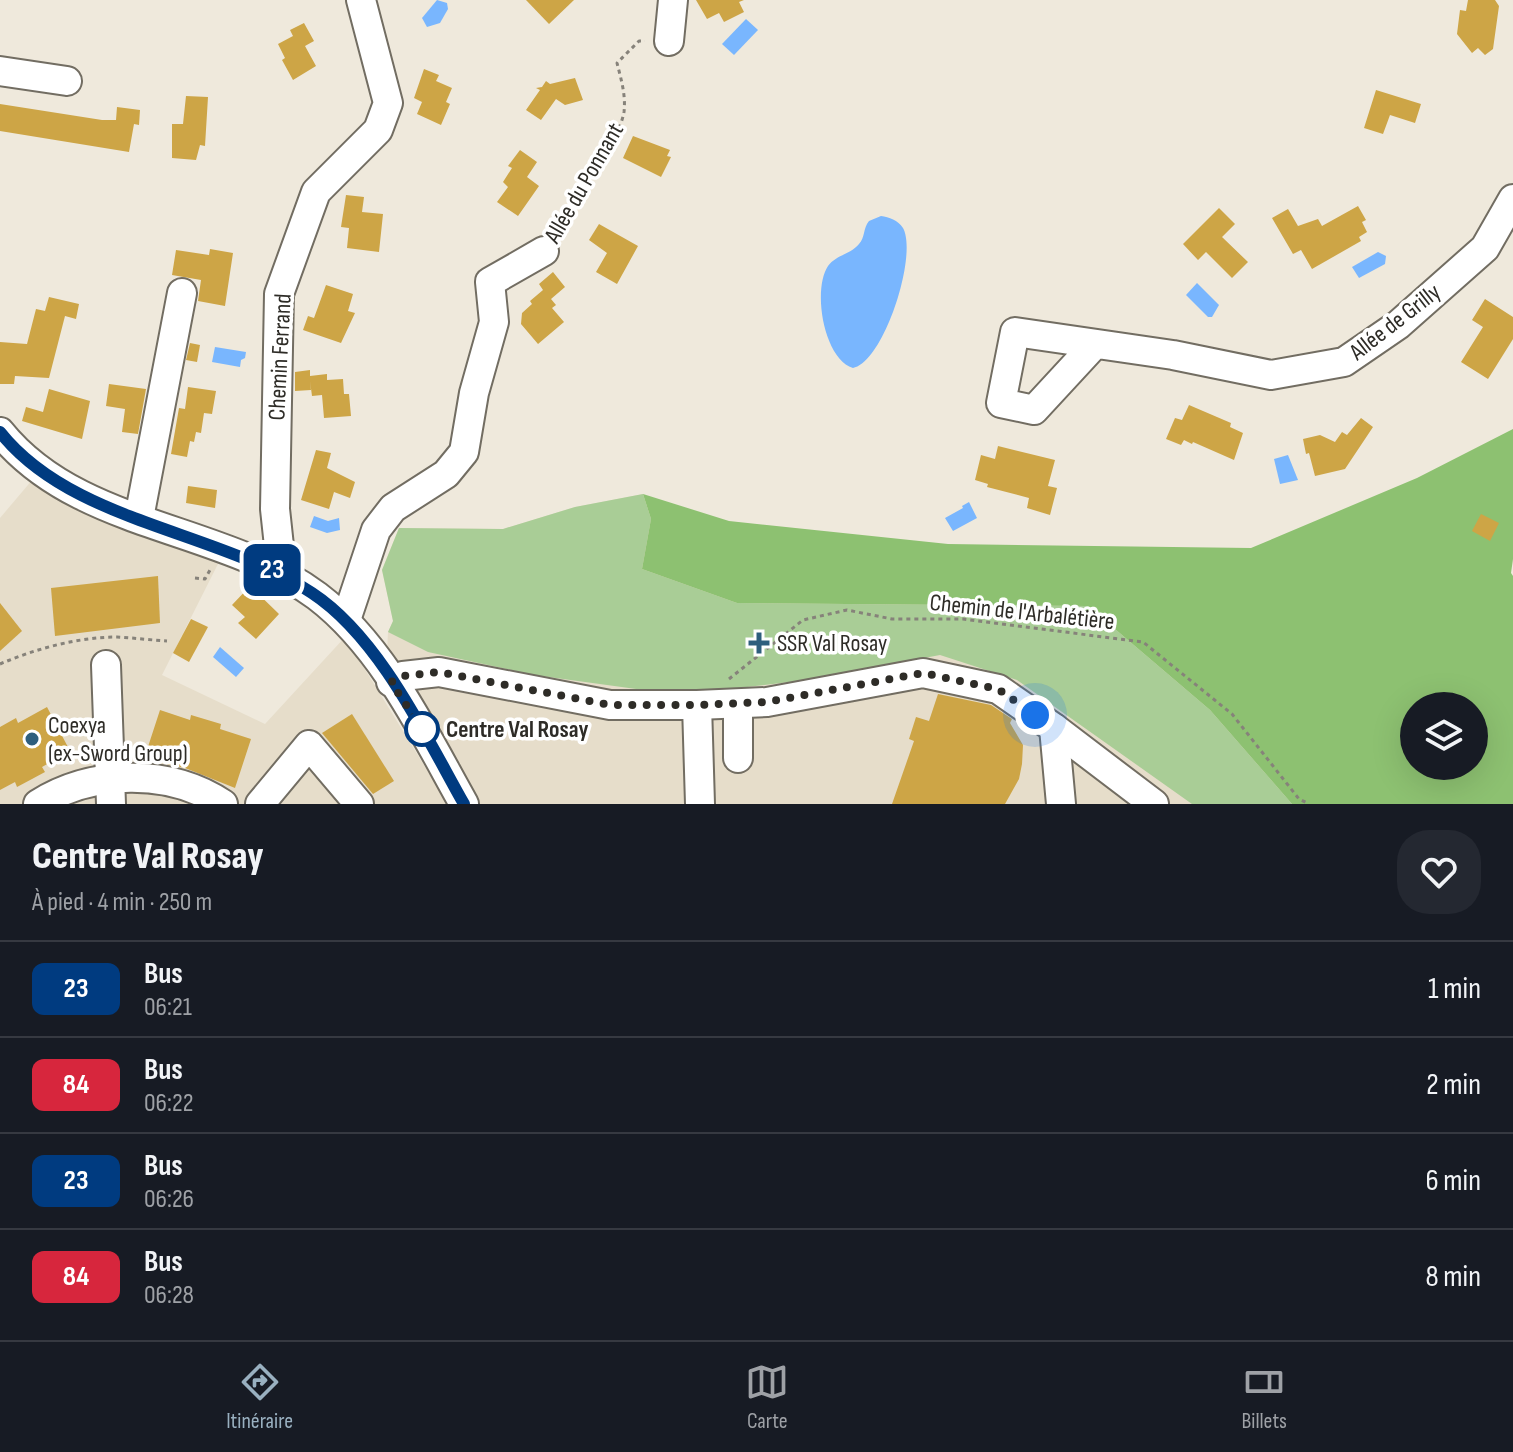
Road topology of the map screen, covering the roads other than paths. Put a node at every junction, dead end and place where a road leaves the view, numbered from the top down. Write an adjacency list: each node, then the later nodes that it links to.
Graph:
1 (361, 0): 11 (street, Chemin Ferrand)
2 (673, 0): 3 (street)
3 (669, 41)
4 (0, 71): 5 (street)
5 (67, 81)
6 (1513, 199): 9 (street, Allée de Grilly)
7 (544, 251): 15 (street, Allée du Ponnant)
8 (182, 293): 12 (street)
9 (1095, 344)
10 (0, 432): 12 (street)
11 (275, 509): 13 (street); 14 (street, Chemin Ferrand)
12 (139, 518): 13 (street)
13 (238, 554): 14 (street)
14 (282, 574): 15 (street)
15 (346, 620): 17 (street)
16 (106, 665): 22 (street)
17 (391, 682): 19 (street); 27 (street)
18 (733, 691): 19 (street); 20 (street); 21 (street)
19 (697, 705): 28 (street)
20 (1054, 728): 29 (street); 30 (street)
21 (738, 758)
22 (111, 792): 23 (street); 24 (street)
23 (38, 804)
24 (223, 804)
25 (260, 804): 26 (street)
26 (359, 804)
27 (464, 804)
28 (700, 804)
29 (1061, 804)
30 (1154, 804)

